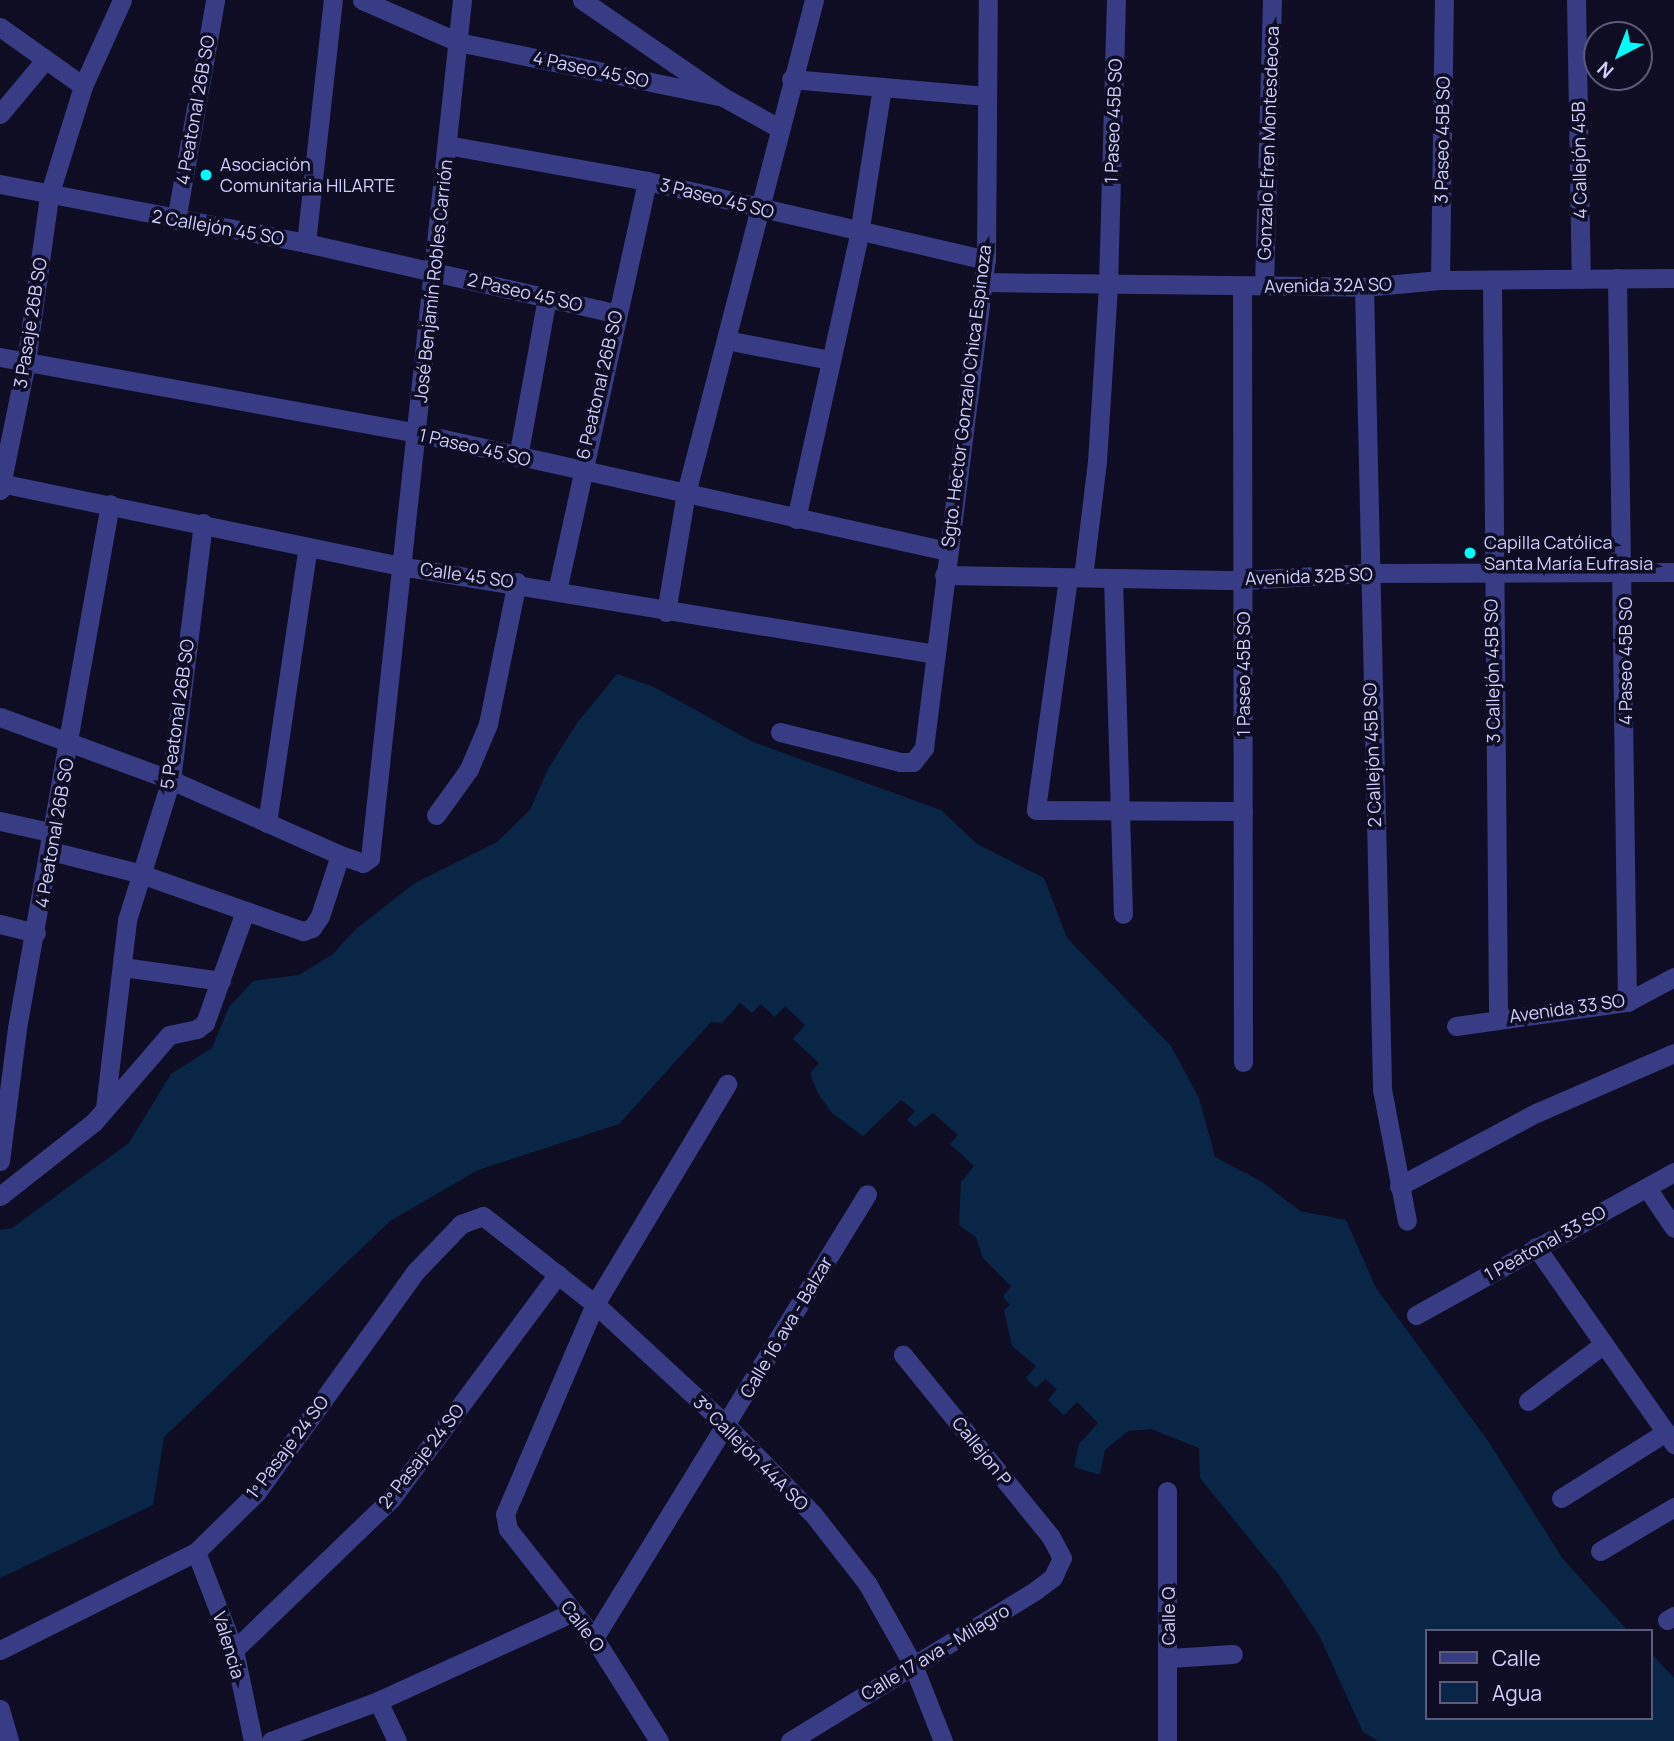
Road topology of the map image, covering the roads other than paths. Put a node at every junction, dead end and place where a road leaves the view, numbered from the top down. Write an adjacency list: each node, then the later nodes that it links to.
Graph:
1 (122, 0): 17 (street, 3 Pasaje 26B SO)
2 (215, 0): 28 (street, 4 Peatonal 26B SO)
3 (333, 0): 30 (street)
4 (362, 0): 14 (street, 4 Paseo 45 SO)
5 (462, 0): 14 (street, José Benjamín Robles Carrión)
6 (582, 0): 20 (street)
7 (814, 0): 16 (street)
8 (988, 0): 19 (street, Sgto. Hector Gonzalo Chica Espinoza)
9 (1116, 0): 39 (street, 1 Paseo 45B SO)
10 (1272, 0): 41 (street, Gonzalo Efren Montesdeoca)
11 (1444, 0): 36 (street, 3 Paseo 45B SO)
12 (1576, 0): 35 (street, 4 Callejón 45B)
13 (0, 27): 15 (street)
14 (458, 42): 20 (street, 4 Paseo 45 SO); 23 (street, José Benjamín Robles Carrión)
15 (45, 60): 17 (street); 21 (street)
16 (791, 79): 18 (street); 22 (street)
17 (83, 86): 26 (street, 3 Pasaje 26B SO)
18 (882, 87): 19 (street); 29 (street)
19 (986, 96): 31 (street, Sgto. Hector Gonzalo Chica Espinoza)
20 (723, 97): 22 (street)
21 (0, 114)
22 (779, 128): 27 (street)
23 (447, 145): 24 (street, 3 Paseo 45 SO); 32 (street, José Benjamín Robles Carrión)
24 (647, 181): 27 (street, 3 Paseo 45 SO); 44 (street, 6 Peatonal 26B SO)
25 (0, 184): 26 (street, 2 Callejón 45 SO)
26 (49, 196): 28 (street, 2 Callejón 45 SO); 48 (street, 3 Pasaje 26B SO)
27 (758, 207): 29 (street, 3 Paseo 45 SO); 45 (street)
28 (176, 220): 30 (street, 2 Callejón 45 SO)
29 (859, 234): 31 (street, 3 Paseo 45 SO); 47 (street)
30 (306, 243): 32 (street, 2 Callejón 45 SO)
31 (985, 260): 38 (street, Sgto. Hector Gonzalo Chica Espinoza)
32 (435, 272): 43 (street, 2 Paseo 45 SO); 49 (street, José Benjamín Robles Carrión)
33 (1617, 278): 34 (street, Avenida 32A SO); 35 (street, Avenida 32A SO); 62 (street, 4 Paseo 45B SO)
34 (1674, 278)
35 (1581, 279): 37 (street, Avenida 32A SO)
36 (1440, 280): 37 (street, Avenida 32A SO); 42 (street, Avenida 32A SO)
37 (1492, 281): 61 (street, 3 Callejón 45B SO)
38 (982, 282): 39 (street, Avenida 32A SO); 59 (street, Sgto. Hector Gonzalo Chica Espinoza)
39 (1108, 285): 40 (street, Avenida 32A SO); 66 (street, 1 Paseo 45B SO)
40 (1242, 286): 41 (street, Avenida 32A SO); 68 (street, 1 Paseo 45B SO)
41 (1264, 286): 42 (street, Avenida 32A SO)
42 (1364, 287): 64 (street, 2 Callejón 45B SO)
43 (547, 297): 44 (street, 2 Paseo 45 SO); 50 (street)
44 (615, 313): 51 (street, 6 Peatonal 26B SO)
45 (726, 340): 47 (street); 54 (street)
46 (0, 357): 48 (street, 1 Paseo 45 SO)
47 (830, 360): 56 (street)
48 (26, 362): 49 (street, 1 Paseo 45 SO); 52 (street, 3 Pasaje 26B SO)
49 (417, 433): 50 (street, 1 Paseo 45 SO); 60 (street, José Benjamín Robles Carrión)
50 (518, 457): 51 (street, 1 Paseo 45 SO)
51 (580, 471): 54 (street, 1 Paseo 45 SO); 70 (street, 6 Peatonal 26B SO)
52 (0, 484): 53 (street, 3 Pasaje 26B SO); 55 (street, Calle 45 SO)
53 (0, 490)
54 (686, 493): 56 (street, 1 Paseo 45 SO); 71 (street)
55 (110, 505): 57 (street, Calle 45 SO); 75 (street, 4 Peatonal 26B SO)
56 (796, 519): 59 (street, 1 Paseo 45 SO)
57 (203, 523): 58 (street, Calle 45 SO); 76 (street, 5 Peatonal 26B SO)
58 (308, 547): 60 (street, Calle 45 SO); 81 (street)
59 (947, 551): 65 (street, Sgto. Hector Gonzalo Chica Espinoza)
60 (400, 566): 69 (street, Calle 45 SO); 83 (street, José Benjamín Robles Carrión)
61 (1491, 572): 62 (street, Avenida 32B SO); 64 (street, Avenida 32B SO); 93 (street, 3 Callejón 45B SO)
62 (1624, 572): 63 (street, Avenida 32B SO); 92 (street, 4 Paseo 45B SO)
63 (1674, 572)
64 (1367, 573): 68 (street, Avenida 32B SO); 103 (street, 2 Callejón 45B SO)
65 (944, 575): 66 (street, Avenida 32B SO); 72 (street, Sgto. Hector Gonzalo Chica Espinoza)
66 (1076, 578): 67 (street, Avenida 32B SO); 78 (street, 1 Paseo 45B SO)
67 (1112, 578): 68 (street, Avenida 32B SO); 78 (street)
68 (1243, 580): 77 (street, 1 Paseo 45B SO)
69 (517, 582): 70 (street, Calle 45 SO); 79 (street)
70 (557, 591): 71 (street, Calle 45 SO)
71 (666, 611): 72 (street, Calle 45 SO)
72 (935, 654): 74 (street, Sgto. Hector Gonzalo Chica Espinoza)
73 (0, 716): 75 (street)
74 (780, 732)
75 (71, 744): 76 (street); 82 (street, 4 Peatonal 26B SO)
76 (171, 780): 81 (street); 84 (street, 5 Peatonal 26B SO)
77 (1243, 811): 78 (street); 97 (street, 1 Paseo 45B SO)
78 (1119, 813): 86 (street)
79 (436, 816)
80 (0, 821): 82 (street)
81 (267, 823): 83 (street)
82 (53, 842): 84 (street); 88 (street, 4 Peatonal 26B SO)
83 (340, 855): 85 (street)
84 (138, 873): 85 (street); 89 (street, 5 Peatonal 26B SO)
85 (245, 911): 91 (street)
86 (1123, 914)
87 (0, 924): 88 (street)
88 (36, 933): 95 (street, 4 Peatonal 26B SO)
89 (123, 967): 91 (street); 99 (street, 5 Peatonal 26B SO)
90 (1674, 977): 92 (street, Avenida 33 SO)
91 (221, 981): 99 (street)
92 (1627, 1002): 93 (street, Avenida 33 SO)
93 (1498, 1018): 94 (street, Avenida 33 SO)
94 (1456, 1026)
95 (9, 1027): 100 (street, 4 Peatonal 26B SO)
96 (1674, 1053): 103 (street)
97 (1243, 1062)
98 (727, 1084): 112 (street)
99 (104, 1108): 106 (street)
100 (1, 1136): 101 (street, 4 Peatonal 26B SO)
101 (0, 1161)
102 (1674, 1172): 104 (street, 1 Peatonal 33 SO)
103 (1399, 1186): 108 (street, 2 Callejón 45B SO)
104 (1647, 1188): 109 (street); 110 (street, 1 Peatonal 33 SO)
105 (867, 1194): 117 (street, Calle 16 ava - Balzar)
106 (0, 1196)
107 (491, 1219): 111 (street, 3° Callejón 44A SO); 124 (street, 1º Pasaje 24 SO)
108 (1407, 1221)
109 (1674, 1228)
110 (1536, 1247): 113 (street, 1 Peatonal 33 SO); 114 (street)
111 (558, 1274): 112 (street, 3° Callejón 44A SO); 128 (street, 2º Pasaje 24 SO)
112 (595, 1304): 117 (street, 3° Callejón 44A SO); 125 (street, Calle O)
113 (1416, 1315)
114 (1604, 1344): 116 (street); 118 (street)
115 (903, 1355): 122 (street, Callejon P)
116 (1528, 1401)
117 (726, 1425): 126 (street, Calle 16 ava - Balzar); 131 (street, 3° Callejón 44A SO)
118 (1670, 1438): 120 (street)
119 (1167, 1492): 130 (street, Calle Q)
120 (1561, 1498)
121 (1674, 1507): 123 (street)
122 (1059, 1549): 131 (street, Calle 17 ava - Milagro)
123 (1600, 1551)
124 (196, 1552): 127 (street, 1º Pasaje 24 SO); 128 (street, Valencia)
125 (573, 1612): 126 (street, Calle O); 132 (street)
126 (594, 1638): 138 (street, Calle O)
127 (0, 1650)
128 (234, 1650): 135 (street, Valencia)
129 (1233, 1654): 130 (street)
130 (1168, 1658): 141 (street, Calle Q)
131 (913, 1665): 139 (street, Calle 17 ava - Milagro); 140 (street, 3° Callejón 44A SO)
132 (378, 1701): 136 (street); 137 (street)
133 (0, 1709): 134 (street)
134 (9, 1741)
135 (253, 1741)
136 (271, 1741)
137 (397, 1741)
138 (659, 1741)
139 (790, 1741)
140 (943, 1741)
141 (1167, 1741)

